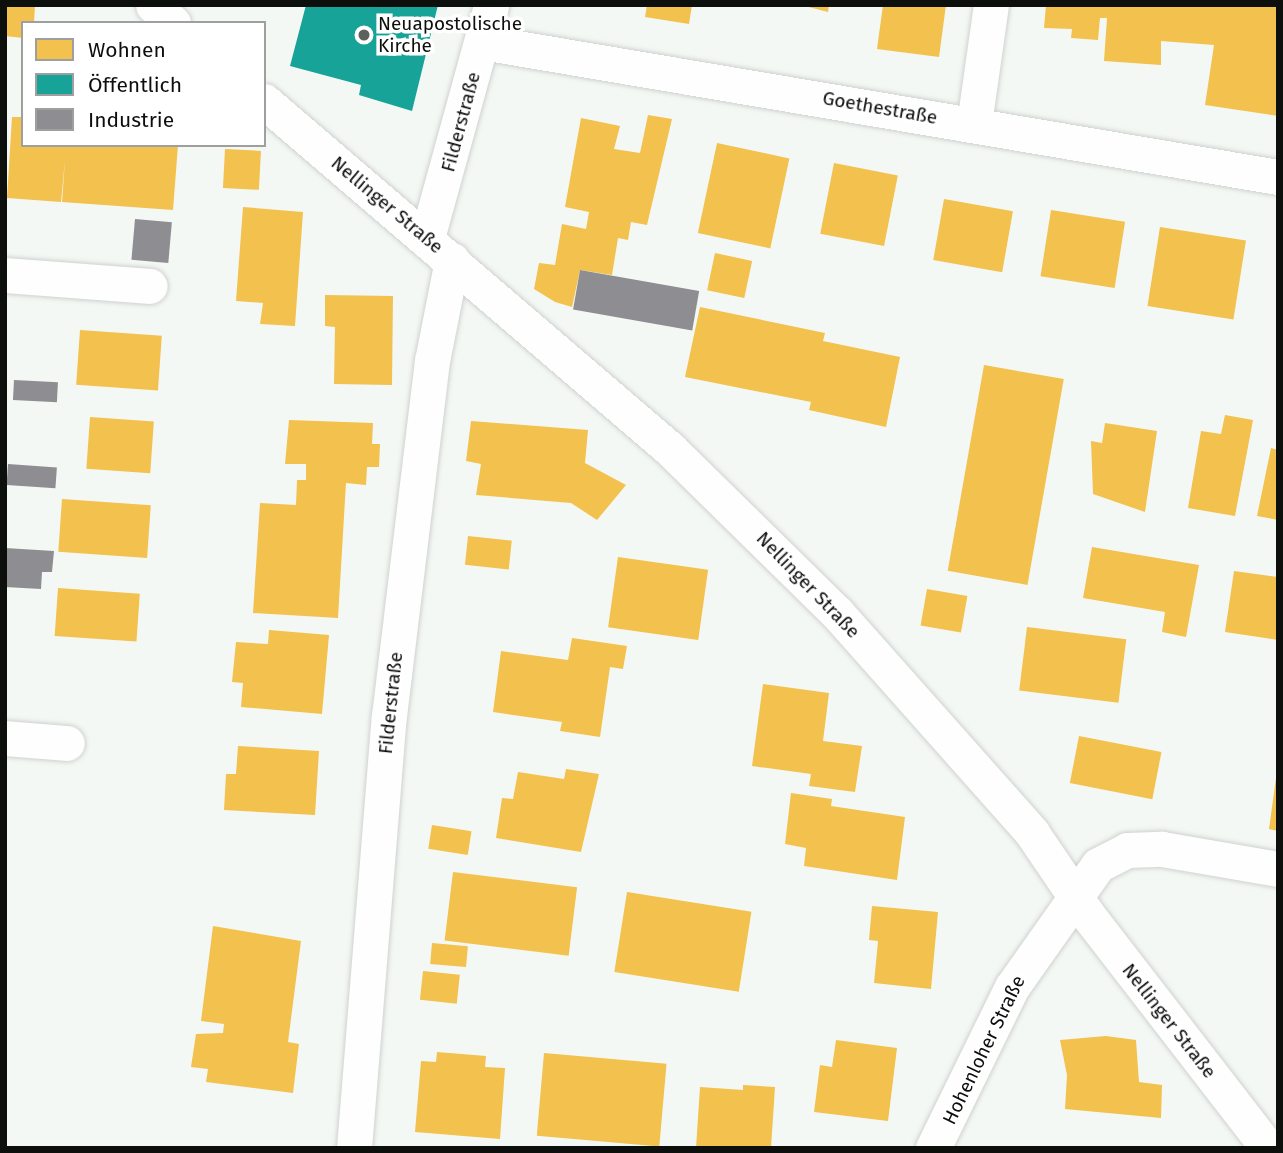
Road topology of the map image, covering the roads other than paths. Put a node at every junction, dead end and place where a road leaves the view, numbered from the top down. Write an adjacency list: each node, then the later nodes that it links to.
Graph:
1 (153, 5): 4 (street)
2 (491, 5): 5 (street, Filderstraße)
3 (991, 5): 7 (street)
4 (171, 21)
5 (482, 42): 7 (street, Goethestraße); 9 (street, Filderstraße)
6 (266, 103): 9 (street, Nellinger Straße)
7 (974, 124): 8 (street, Goethestraße)
8 (1278, 177)
9 (440, 249): 15 (street, Nellinger Straße); 17 (street, Filderstraße)
10 (5, 275): 11 (street)
11 (150, 286)
12 (5, 738): 13 (street)
13 (67, 743)
14 (1278, 869): 15 (street, Hohenloher Straße)
15 (1073, 894): 16 (street, Hohenloher Straße); 18 (street, Nellinger Straße)
16 (935, 1147)
17 (354, 1148)
18 (1268, 1148)

